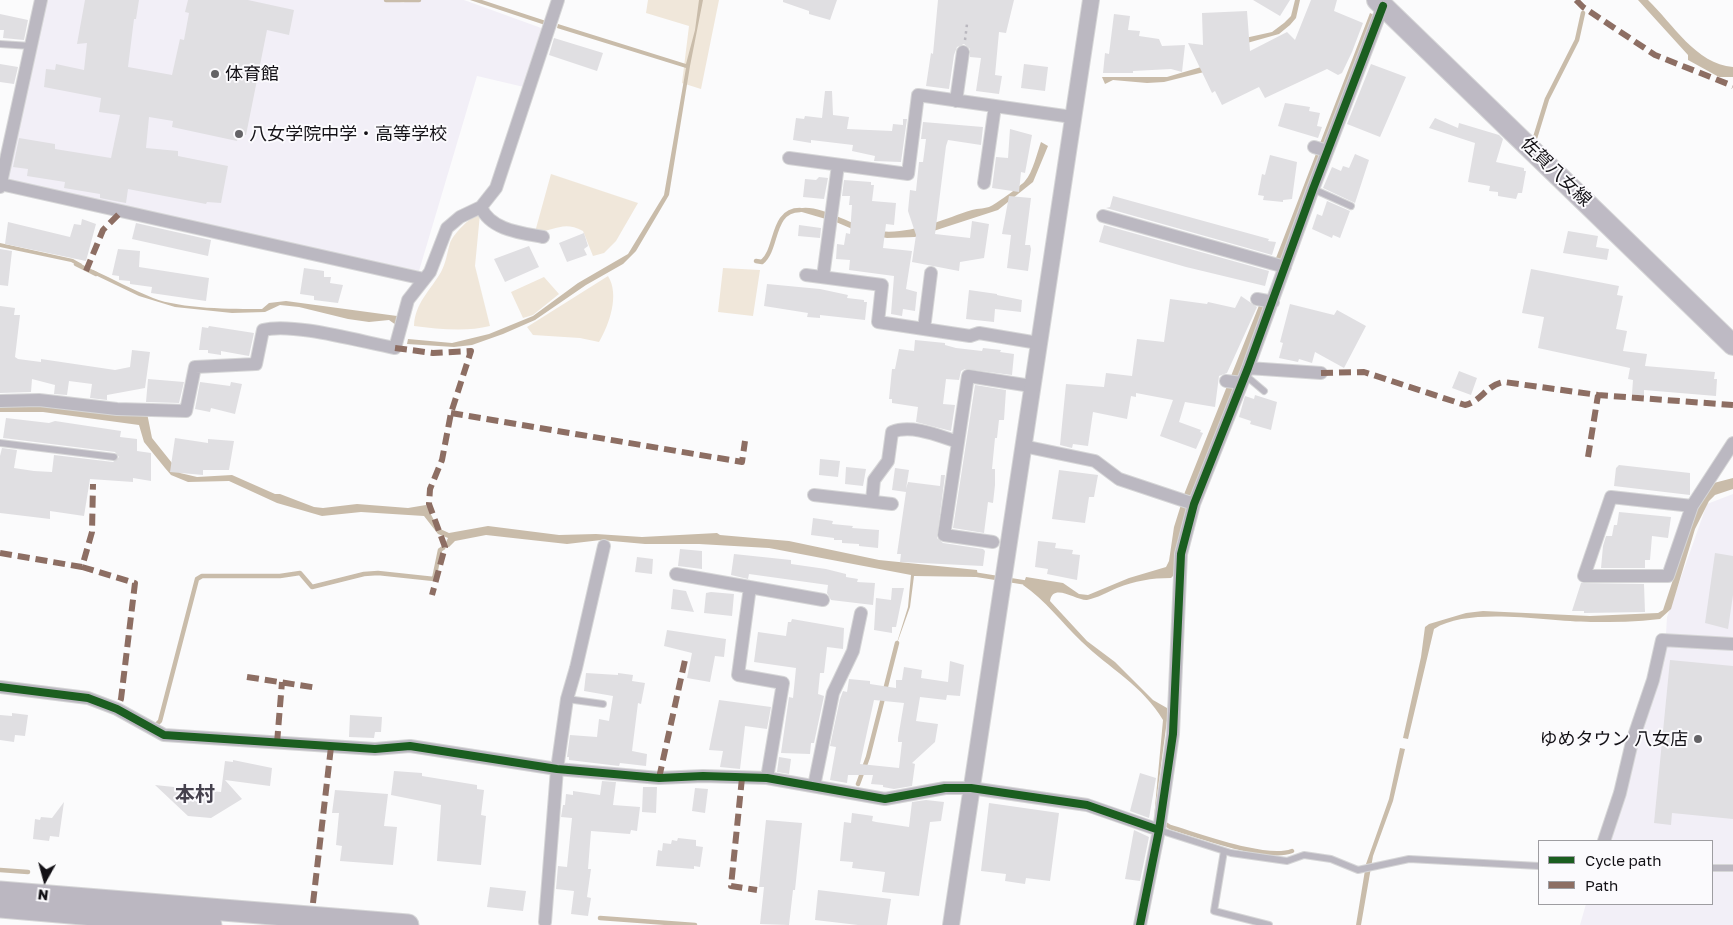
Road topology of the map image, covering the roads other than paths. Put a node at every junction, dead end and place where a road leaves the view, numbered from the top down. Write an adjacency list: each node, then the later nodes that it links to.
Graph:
1 (41, 0): 6 (street)
2 (558, 0): 21 (street)
3 (1091, 0): 10 (street)
4 (1382, 2): 12 (street); 33 (main road, 佐賀八女線)
5 (0, 44): 6 (lane)
6 (31, 46): 18 (street)
7 (963, 52): 8 (street)
8 (956, 101): 9 (street); 14 (street)
9 (995, 106): 10 (street); 17 (street)
10 (1072, 117): 32 (street)
11 (1314, 148): 12 (street)
12 (1327, 151): 16 (street)
13 (789, 158): 14 (street)
14 (838, 165): 27 (street)
15 (1306, 169): 16 (street)
16 (1319, 172): 19 (street)
17 (984, 183)
18 (0, 185): 28 (street)
19 (1313, 189): 20 (lane); 24 (street)
20 (1351, 206)
21 (481, 207): 23 (street); 28 (street)
22 (1103, 216): 24 (street)
23 (543, 237)
24 (1285, 267): 30 (street)
25 (931, 273): 31 (street)
26 (806, 275): 27 (street)
27 (823, 277): 31 (street)
28 (424, 279): 39 (street)
29 (1257, 299): 30 (street)
30 (1273, 302): 35 (street)
31 (924, 329): 32 (street)
32 (1038, 343): 37 (street)
33 (1733, 346)
34 (1321, 373): 35 (street)
35 (1245, 375): 36 (street); 38 (lane); 48 (street)
36 (1226, 381)
37 (1031, 386): 40 (street); 43 (street)
38 (1264, 391)
39 (0, 401)
40 (958, 442): 46 (street); 50 (street)
41 (0, 443): 44 (lane)
42 (1733, 443): 49 (street)
43 (1023, 446): 48 (street); 63 (street)
44 (114, 457)
45 (814, 495): 46 (street)
46 (872, 502): 47 (street)
47 (892, 504)
48 (1194, 504): 64 (street)
49 (1692, 506): 49 (street)
50 (993, 542)
51 (604, 546): 58 (street)
52 (676, 574): 53 (street)
53 (750, 587): 54 (street); 61 (street)
54 (823, 600)
55 (861, 613): 62 (street)
56 (1733, 644): 65 (street)
57 (0, 687): 60 (street)
58 (567, 699): 59 (lane); 60 (street)
59 (603, 704)
60 (557, 769): 61 (street); 72 (street)
61 (767, 778): 62 (street)
62 (814, 786): 63 (street)
63 (971, 788): 64 (street); 75 (street)
64 (1159, 830): 66 (lane); 76 (street)
65 (1604, 840)
66 (1224, 851): 67 (lane); 77 (lane)
67 (1538, 866)
68 (1713, 868): 69 (lane)
69 (1733, 868)
70 (0, 892): 74 (highway)
71 (0, 907): 73 (highway)
72 (545, 922)
73 (211, 925)
74 (408, 925)
75 (951, 925)
76 (1140, 925)
77 (1269, 925)

